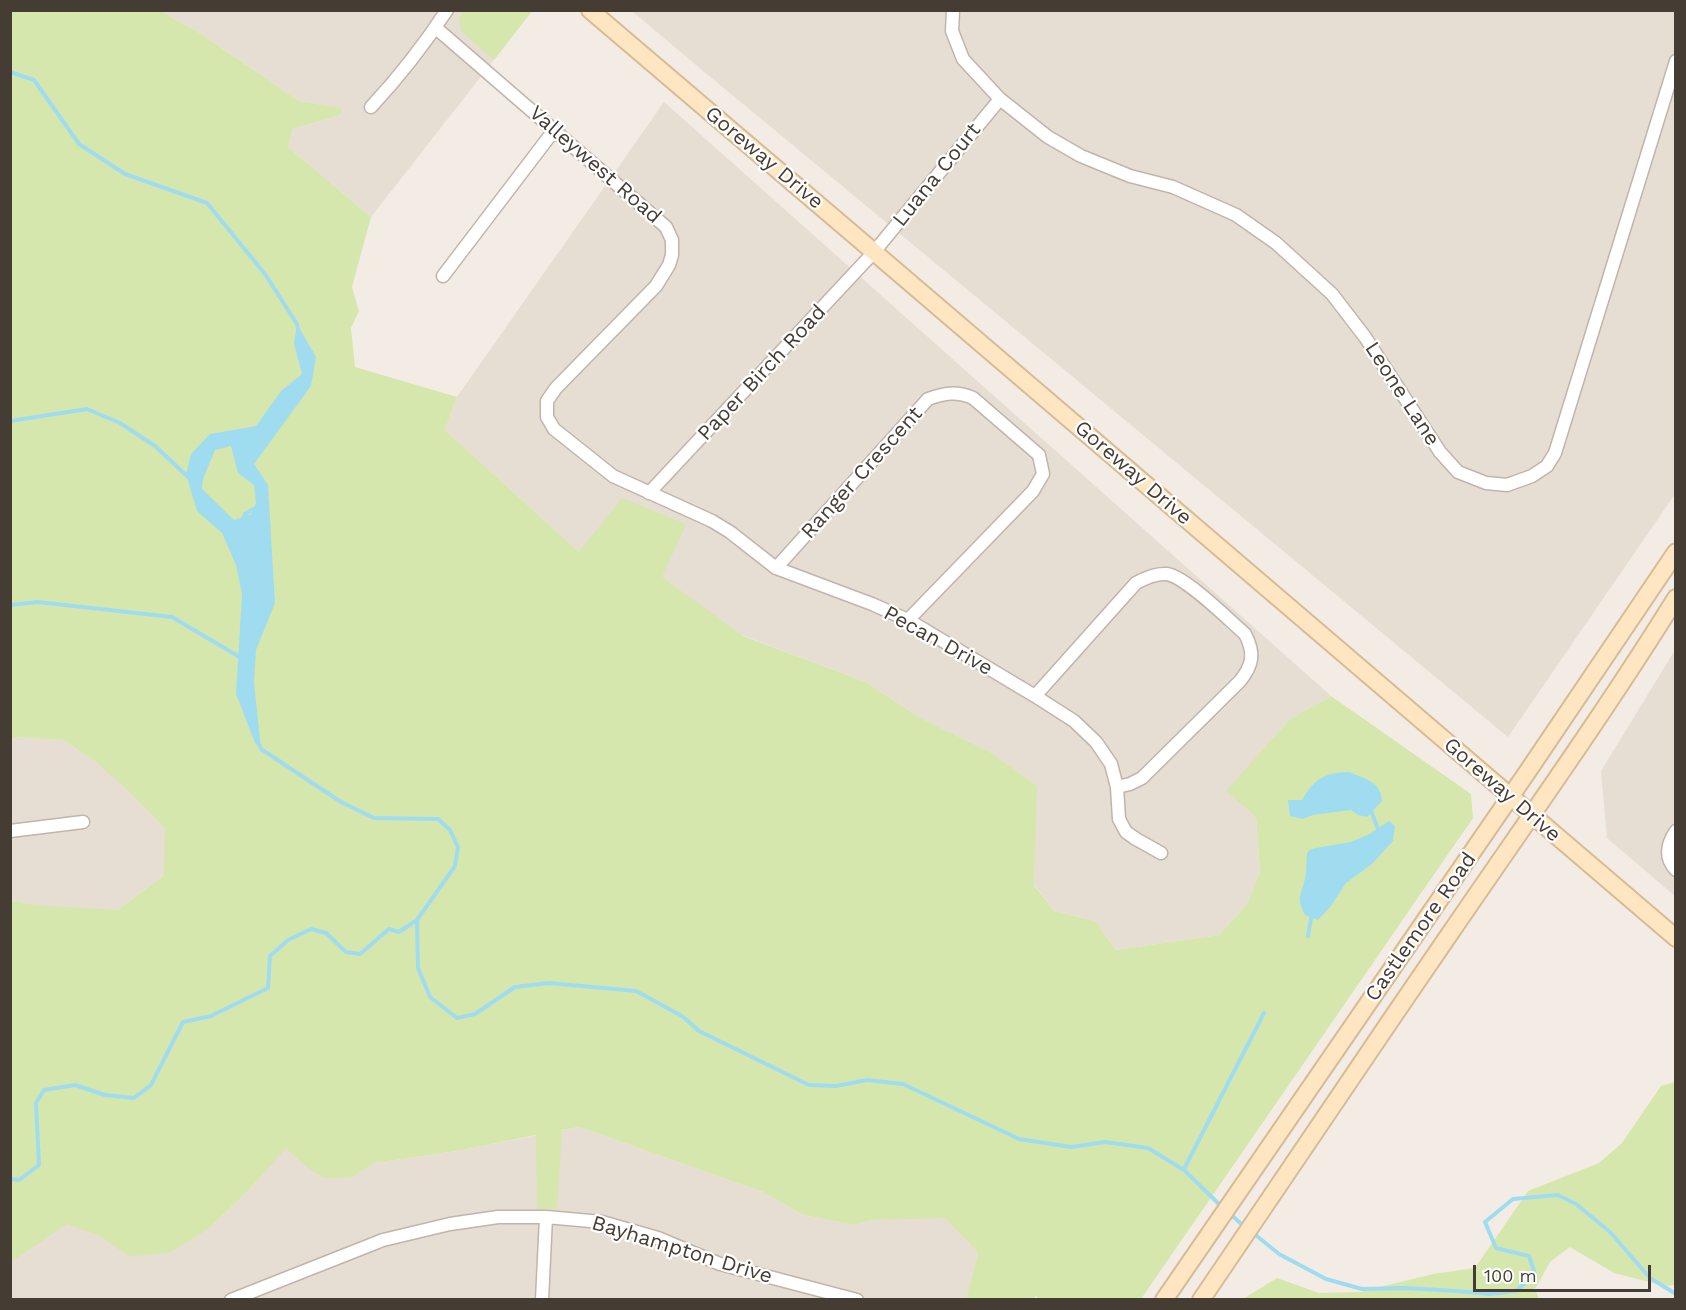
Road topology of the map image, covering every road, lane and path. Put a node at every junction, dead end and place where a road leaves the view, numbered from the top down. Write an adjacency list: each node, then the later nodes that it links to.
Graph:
1 (447, 10): 4 (street)
2 (590, 10): 9 (main road, Goreway Drive)
3 (953, 10): 6 (street, Leone Lane)
4 (436, 28): 7 (street); 8 (street, Valleywest Road)
5 (1676, 61): 6 (street, Leone Lane)
6 (1000, 99): 9 (street, Luana Court)
7 (371, 107)
8 (555, 129): 10 (street); 11 (street, Valleywest Road)
9 (874, 252): 11 (street, Paper Birch Road); 18 (main road, Goreway Drive)
10 (443, 276)
11 (649, 494): 13 (street, Pecan Drive)
12 (1676, 552): 18 (main road, Castlemore Road)
13 (776, 568): 15 (street, Pecan Drive); 15 (street, Ranger Crescent)
14 (1676, 597): 19 (main road, Castlemore Road)
15 (908, 620): 16 (street, Pecan Drive)
16 (1035, 696): 17 (street, Pecan Drive); 17 (street)
17 (1117, 787): 23 (street, Pecan Drive)
18 (1510, 797): 19 (main road, Goreway Drive); 30 (main road, Castlemore Road)
19 (1532, 815): 25 (main road, Goreway Drive); 31 (main road, Castlemore Road)
20 (82, 822): 21 (street)
21 (10, 831)
22 (1676, 831): 24 (street)
23 (1161, 853)
24 (1676, 870)
25 (1676, 938)
26 (546, 1217): 27 (street, Bayhampton Drive); 28 (street); 29 (street, Bayhampton Drive)
27 (231, 1299)
28 (542, 1299)
29 (856, 1299)
30 (1164, 1299)
31 (1201, 1299)

